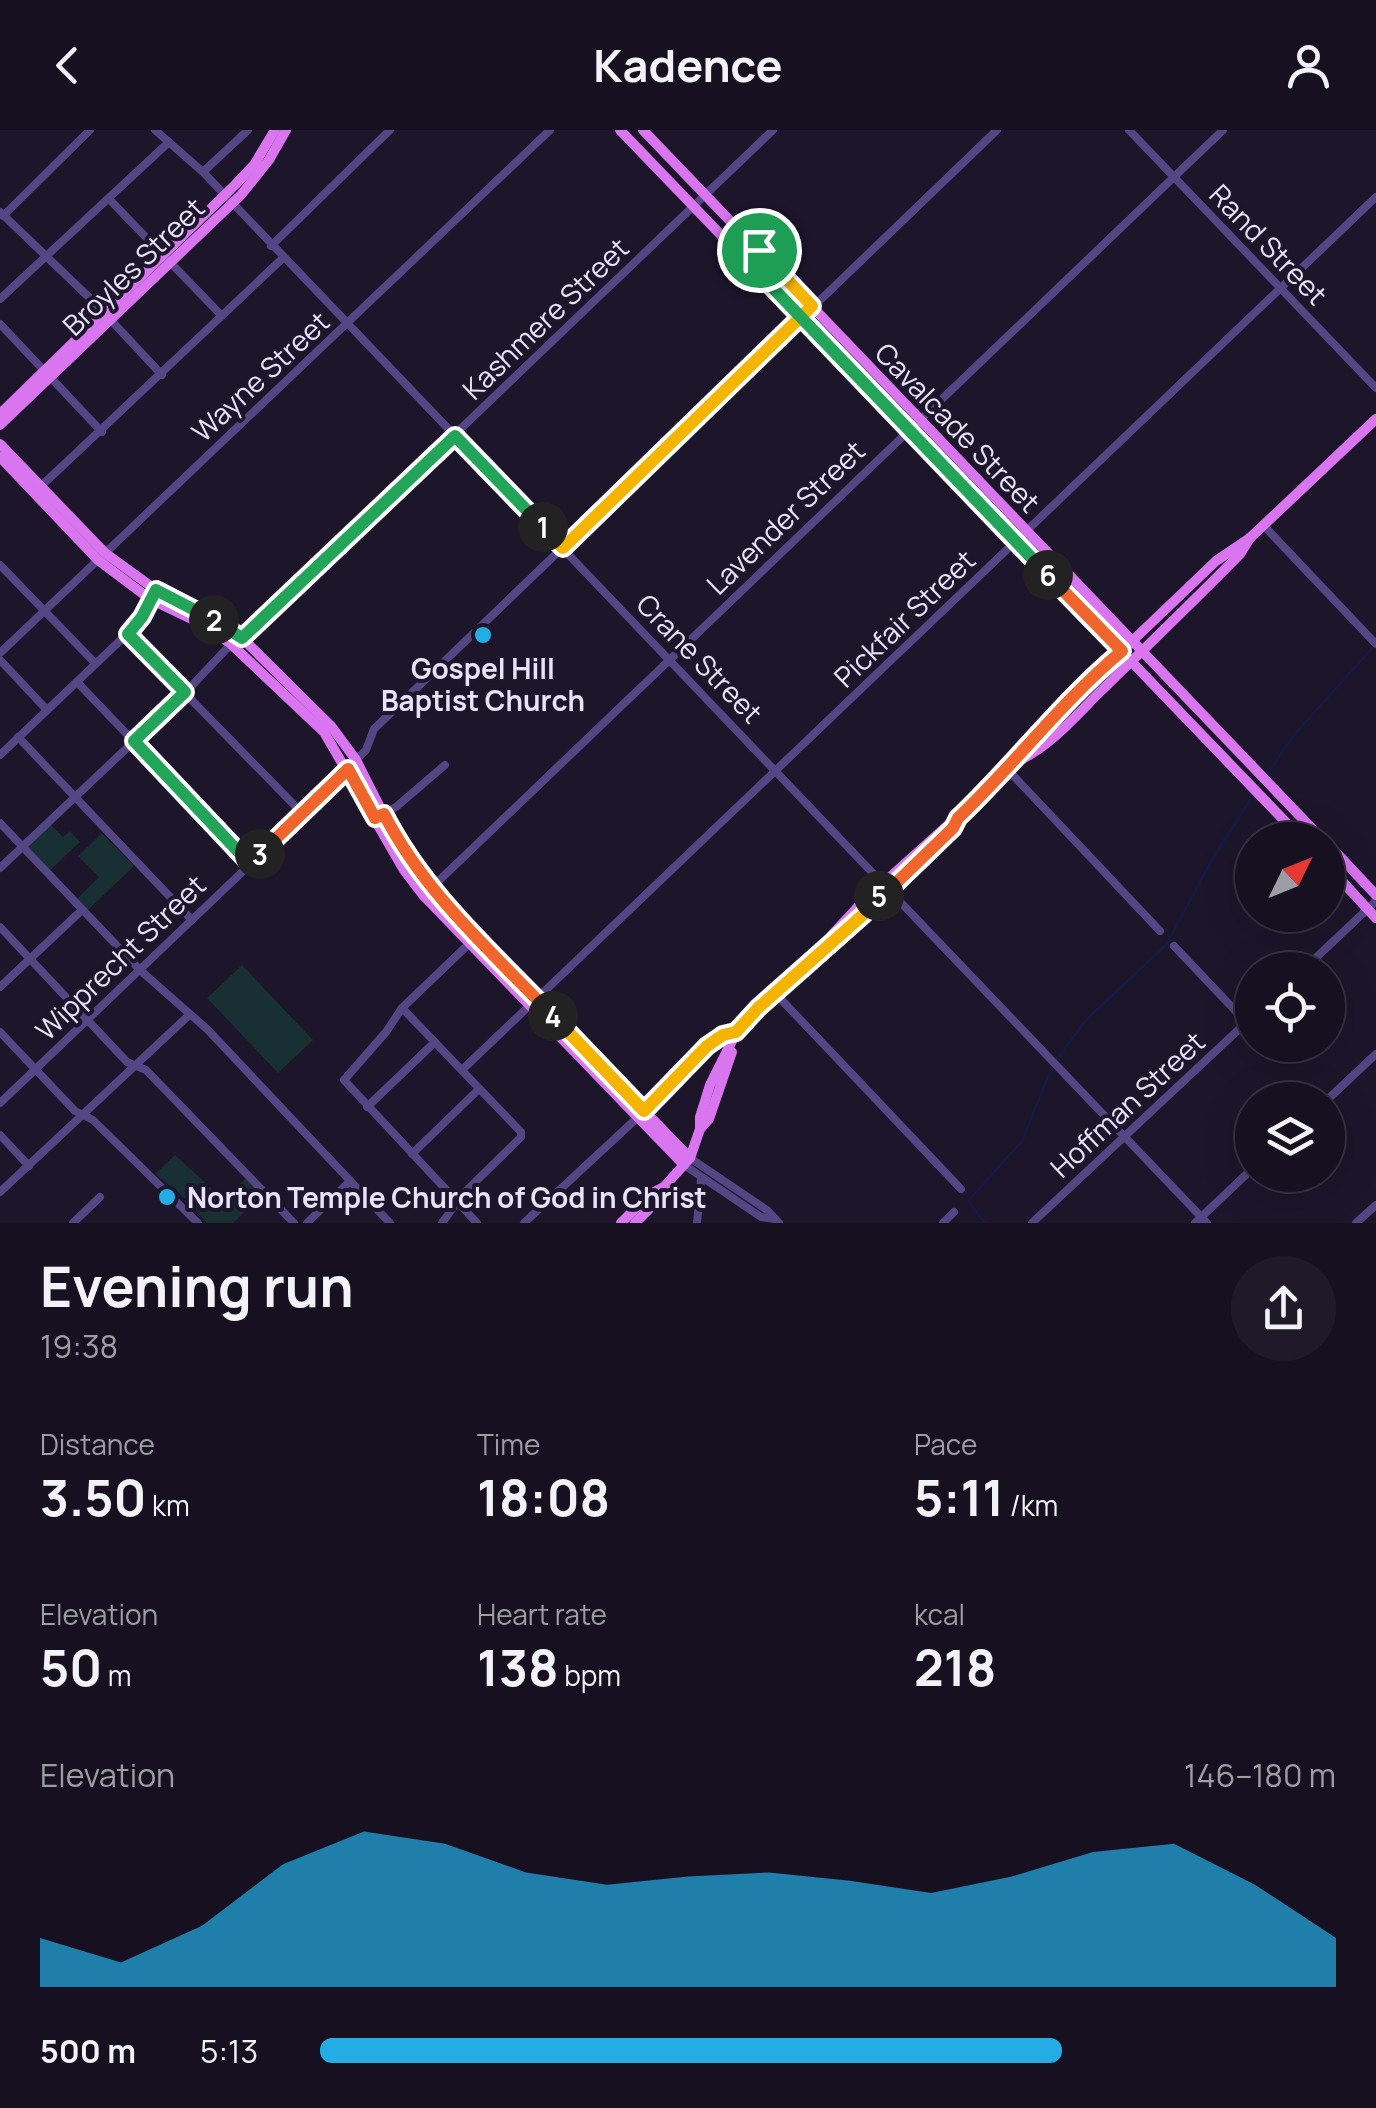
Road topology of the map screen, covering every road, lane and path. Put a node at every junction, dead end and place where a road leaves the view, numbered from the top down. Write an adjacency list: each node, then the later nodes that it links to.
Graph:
1 (90, 130): 23 (street)
2 (155, 130): 14 (street, Crane Street)
3 (248, 130): 16 (street)
4 (275, 130): 21 (main road, Broyles Street)
5 (286, 130): 21 (main road, Broyles Street)
6 (390, 130): 24 (street)
7 (550, 130): 37 (street, Wayne Street)
8 (620, 130): 15 (main road, Cavalcade Street)
9 (773, 130): 18 (street, Kashmere Street)
10 (997, 130): 32 (street, Wipprecht Street)
11 (1129, 130): 17 (street, Rand Street)
12 (1222, 130): 17 (street, Lavender Street)
13 (647, 134): 15 (main road); 18 (main road, Cavalcade Street)
14 (169, 142): 16 (street, Crane Street); 20 (street)
15 (639, 150): 22 (main road, Cavalcade Street)
16 (202, 172): 21 (street, Crane Street)
17 (1174, 177): 30 (street, Rand Street); 45 (street, Lavender Street)
18 (706, 194): 22 (street, Kashmere Street); 25 (main road, Cavalcade Street)
19 (1376, 197): 30 (street, Pickfair Street)
20 (109, 198): 26 (street); 28 (street)
21 (228, 200): 24 (street, Crane Street); 28 (main road, Broyles Street)
22 (693, 206): 29 (main road, Cavalcade Street); 49 (street, Kashmere Street)
23 (2, 214): 26 (street)
24 (271, 246): 27 (street, Crane Street)
25 (759, 250): 29 (main road); 32 (main road, Cavalcade Street)
26 (48, 258): 31 (street); 34 (street)
27 (283, 258): 33 (street); 37 (street, Crane Street)
28 (167, 260): 33 (street); 34 (main road, Broyles Street)
29 (747, 261): 35 (main road, Cavalcade Street)
30 (1280, 289): 42 (street, Rand Street); 56 (street, Pickfair Street)
31 (0, 299)
32 (812, 306): 35 (street, Wipprecht Street); 38 (main road, Cavalcade Street)
33 (222, 315): 41 (street)
34 (106, 316): 40 (main road, Broyles Street); 41 (street)
35 (801, 317): 39 (main road, Cavalcade Street); 58 (street, Wipprecht Street)
36 (0, 324): 40 (street)
37 (348, 325): 49 (street, Crane Street); 59 (street, Wayne Street)
38 (866, 363): 39 (main road); 45 (main road, Cavalcade Street)
39 (854, 373): 47 (main road, Cavalcade Street)
40 (45, 375): 43 (main road, Broyles Street); 46 (main road, Broyles Street); 48 (street)
41 (162, 375): 48 (street)
42 (1376, 388)
43 (0, 414)
44 (1376, 419): 55 (main road)
45 (919, 420): 47 (street, Lavender Street); 52 (main road, Cavalcade Street)
46 (0, 425)
47 (908, 429): 53 (main road, Cavalcade Street); 71 (street, Lavender Street)
48 (102, 432): 54 (street)
49 (455, 436): 58 (street, Crane Street); 65 (street, Kashmere Street)
50 (0, 444): 54 (main road)
51 (0, 457): 54 (main road)
52 (973, 476): 53 (main road); 56 (main road, Cavalcade Street)
53 (962, 485): 57 (main road, Cavalcade Street)
54 (38, 489): 59 (main road)
55 (1264, 526): 61 (main road); 67 (street)
56 (1026, 531): 57 (street, Pickfair Street); 66 (main road, Cavalcade Street)
57 (1016, 542): 68 (main road, Cavalcade Street); 88 (street, Pickfair Street)
58 (563, 548): 71 (street, Crane Street); 85 (street, Wipprecht Street)
59 (102, 556): 62 (main road); 63 (street, Wayne Street)
60 (0, 564): 63 (street)
61 (1207, 579): 66 (main road); 69 (main road)
62 (153, 595): 64 (street); 65 (main road)
63 (45, 610): 70 (street, Wayne Street); 73 (street)
64 (128, 634): 73 (street); 75 (street)
65 (236, 641): 75 (street, Kashmere Street); 85 (main road)
66 (1134, 641): 68 (main road); 69 (main road, Cavalcade Street)
67 (1373, 641)
68 (1122, 651): 72 (main road, Cavalcade Street); 77 (main road)
69 (1144, 651): 72 (main road); 79 (main road, Cavalcade Street)
70 (0, 657): 76 (street)
71 (671, 660): 88 (street, Crane Street); 103 (street, Lavender Street)
72 (1132, 661): 78 (main road); 82 (main road, Cavalcade Street)
73 (95, 663): 74 (street)
74 (77, 682): 76 (street); 81 (street)
75 (185, 692): 81 (street, Kashmere Street); 90 (street)
76 (47, 710): 80 (street)
77 (1059, 711): 78 (main road); 84 (main road)
78 (1067, 724): 84 (main road)
79 (1222, 734): 82 (main road); 91 (main road, Cavalcade Street)
80 (18, 737): 83 (street); 89 (street)
81 (134, 741): 89 (street, Kashmere Street); 98 (street)
82 (1212, 744): 93 (main road, Cavalcade Street)
83 (0, 755)
84 (1017, 761): 87 (main road)
85 (352, 764): 90 (street, Wipprecht Street); 92 (main road)
86 (445, 765): 92 (street)
87 (1008, 770): 102 (main road); 108 (street)
88 (777, 772): 102 (street, Crane Street); 116 (street, Pickfair Street)
89 (74, 798): 97 (street, Kashmere Street); 106 (street)
90 (304, 814): 98 (street, Wipprecht Street)
91 (1298, 814): 94 (main road); 95 (main road, Cavalcade Street)
92 (379, 816): 103 (main road)
93 (1286, 822)
94 (1290, 822)
95 (1306, 822)
96 (0, 823): 97 (street)
97 (22, 846): 100 (street, Kashmere Street); 105 (street)
98 (250, 864): 106 (street, Wipprecht Street)
99 (1345, 867): 104 (main road, Cavalcade Street)
100 (0, 868)
101 (1345, 881): 104 (main road)
102 (888, 888): 115 (main road); 140 (street, Crane Street)
103 (427, 892): 109 (main road)
104 (1374, 906): 111 (street)
105 (82, 910): 112 (street); 113 (street)
106 (192, 920): 113 (street, Wipprecht Street)
107 (0, 927): 112 (street)
108 (1160, 931)
109 (473, 940): 116 (main road); 118 (street)
110 (1174, 946): 117 (street)
111 (1323, 952)
112 (30, 959): 114 (street); 120 (street)
113 (141, 971): 119 (street); 120 (street, Wipprecht Street)
114 (0, 987)
115 (774, 993): 121 (main road); 149 (street)
116 (533, 1002): 132 (street, Pickfair Street); 137 (main road)
117 (1235, 1005)
118 (402, 1008): 125 (street); 136 (street)
119 (189, 1015): 130 (street); 145 (street)
120 (88, 1019): 130 (street); 131 (street, Wipprecht Street)
121 (746, 1024): 123 (main road); 128 (main road)
122 (0, 1032): 131 (street)
123 (736, 1032): 126 (street); 128 (main road)
124 (1235, 1034): 140 (street, Hoffman Street)
125 (434, 1042): 132 (street); 136 (street)
126 (707, 1046): 128 (street); 129 (street)
127 (1376, 1054): 133 (street)
128 (726, 1057): 129 (street); 142 (main road)
129 (695, 1061): 137 (street)
130 (135, 1067): 138 (street); 160 (street)
131 (36, 1068): 135 (street, Wipprecht Street); 138 (street)
132 (462, 1070): 134 (street)
133 (1345, 1083)
134 (480, 1089): 141 (street); 152 (street)
135 (0, 1103)
136 (367, 1107): 141 (street)
137 (641, 1114): 142 (main road); 165 (street)
138 (83, 1115): 143 (street); 159 (street)
139 (0, 1135): 143 (street)
140 (1125, 1136): 157 (street, Crane Street); 170 (street, Hoffman Street)
141 (412, 1154): 152 (street)
142 (687, 1161): 144 (street); 148 (main road); 156 (street)
143 (28, 1166): 150 (street)
144 (701, 1179): 146 (street); 153 (street)
145 (350, 1182): 161 (street); 162 (street)
146 (715, 1187): 153 (street); 156 (street)
147 (1235, 1187): 157 (street)
148 (663, 1188): 166 (main road); 167 (main road)
149 (961, 1188)
150 (0, 1192)
151 (100, 1197): 158 (street)
152 (458, 1203): 163 (street); 164 (street)
153 (701, 1203): 168 (street)
154 (1376, 1204): 171 (street)
155 (954, 1212): 169 (street)
156 (777, 1221)
157 (1201, 1221)
158 (73, 1223)
159 (198, 1223)
160 (294, 1223)
161 (306, 1223)
162 (390, 1223)
163 (442, 1223)
164 (477, 1223)
165 (524, 1223)
166 (622, 1223)
167 (635, 1223)
168 (697, 1223)
169 (942, 1223)
170 (1032, 1223)
171 (1356, 1223)

